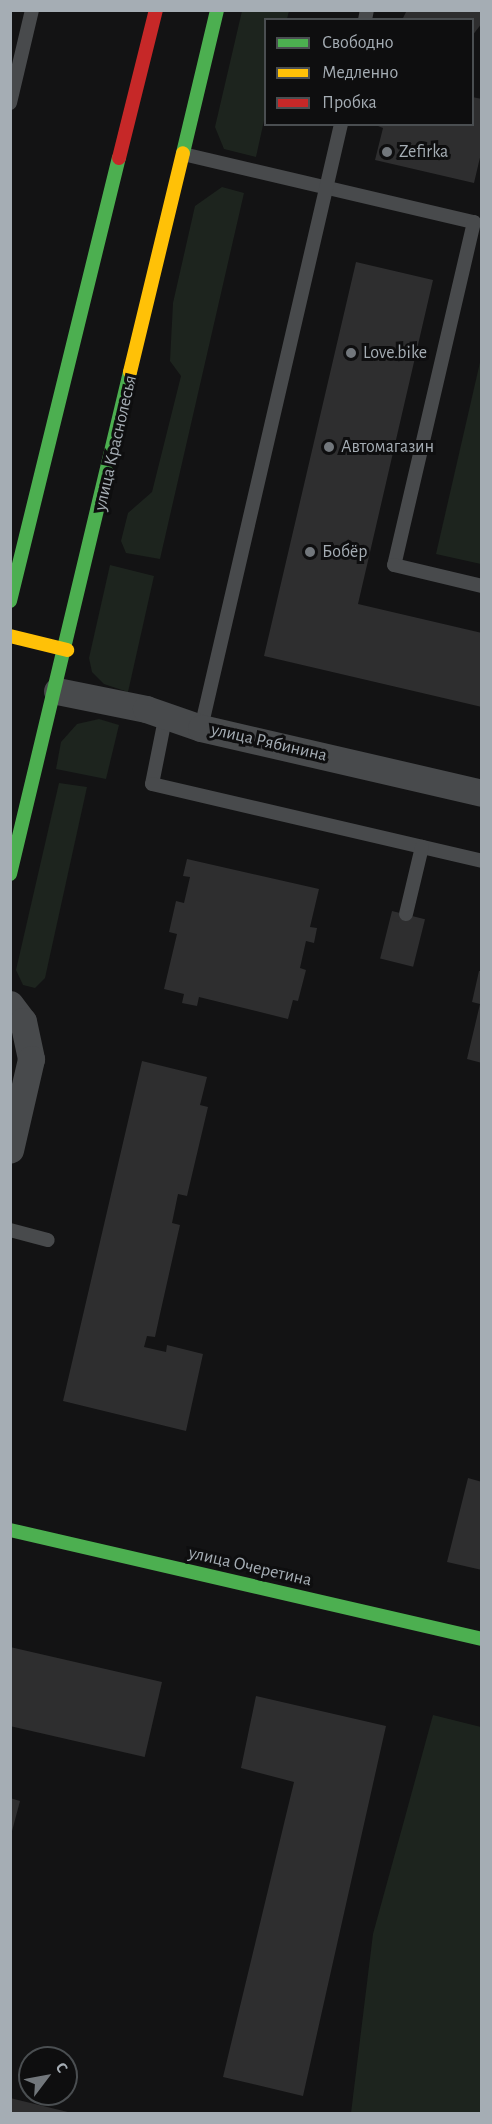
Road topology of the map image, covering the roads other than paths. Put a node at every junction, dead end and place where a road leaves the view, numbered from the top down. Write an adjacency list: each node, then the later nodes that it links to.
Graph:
1 (32, 10): 4 (lane)
2 (156, 10): 10 (main road)
3 (217, 10): 6 (main road, улица Краснолесья)
4 (10, 103)
5 (341, 126): 7 (lane)
6 (183, 154): 7 (lane); 12 (main road, улица Краснолесья)
7 (326, 188): 8 (lane); 15 (lane)
8 (478, 218): 9 (lane)
9 (482, 586)
10 (10, 601)
11 (10, 636): 12 (main road)
12 (67, 650): 13 (main road, улица Краснолесья)
13 (57, 691): 14 (street, улица Рябинина); 19 (main road, улица Краснолесья)
14 (166, 714): 15 (street, улица Рябинина); 17 (lane)
15 (201, 728): 16 (street, улица Рябинина)
16 (482, 793)
17 (422, 847): 18 (lane); 20 (lane)
18 (482, 861)
19 (10, 874)
20 (406, 914)
21 (10, 1004): 22 (street)
22 (10, 1150)
23 (10, 1230): 24 (lane)
24 (48, 1240)
25 (10, 1530): 26 (main road, улица Очеретина)
26 (482, 1639)

